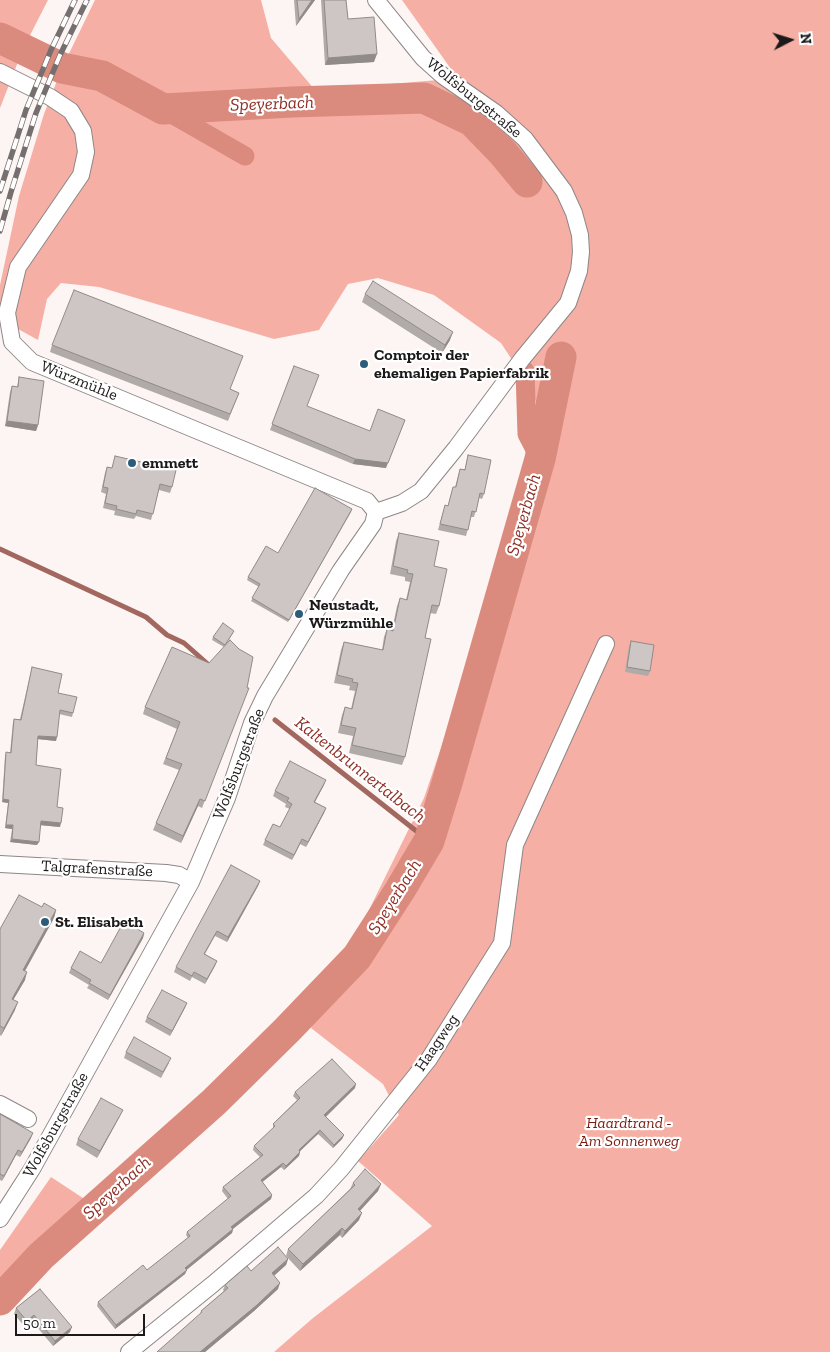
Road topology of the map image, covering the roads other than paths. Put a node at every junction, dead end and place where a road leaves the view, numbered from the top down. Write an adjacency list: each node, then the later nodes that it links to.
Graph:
1 (376, 0): 3 (street, Wolfsburgstraße)
2 (0, 72): 3 (street, Würzmühle)
3 (376, 512): 6 (street, Wolfsburgstraße)
4 (606, 644): 10 (street, Haagweg)
5 (0, 864): 6 (street, Talgrafenstraße)
6 (191, 882): 9 (street, Wolfsburgstraße)
7 (0, 1104): 8 (street)
8 (28, 1119)
9 (0, 1219)
10 (129, 1352)

